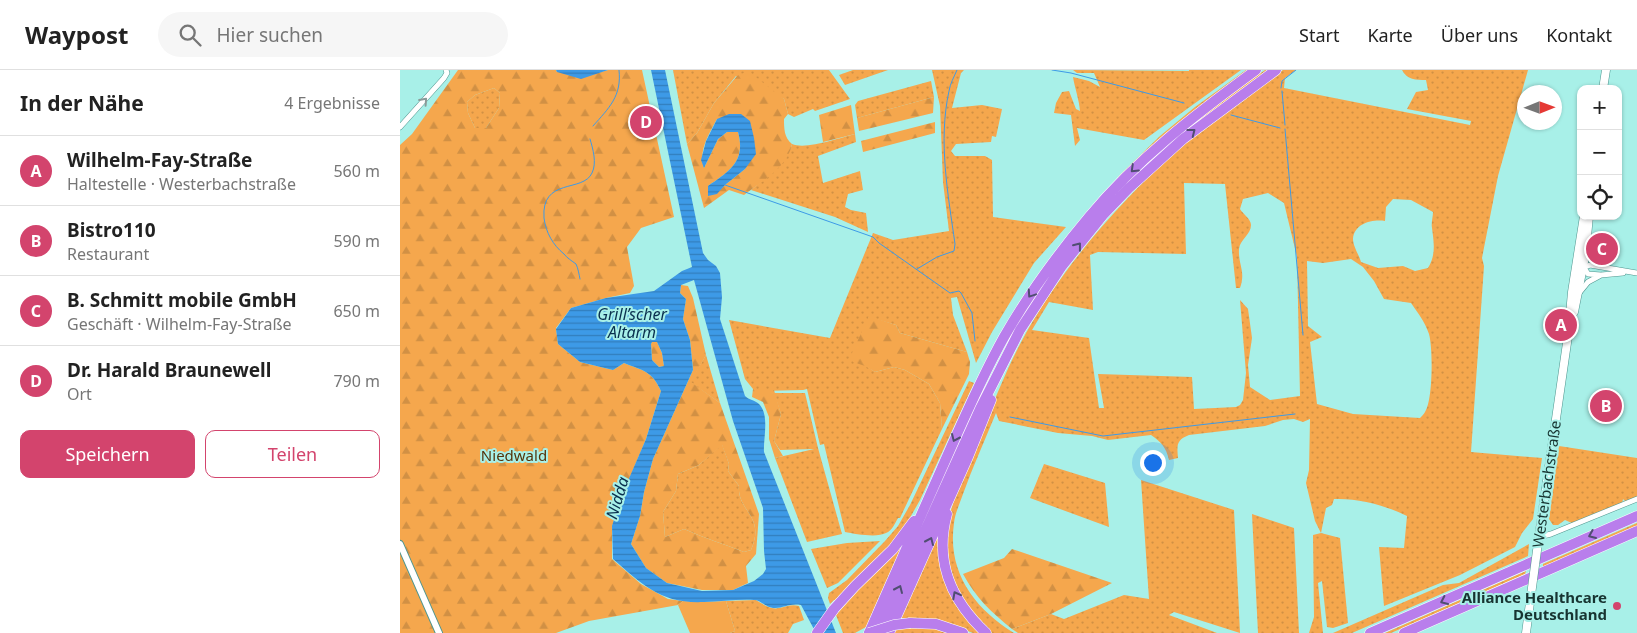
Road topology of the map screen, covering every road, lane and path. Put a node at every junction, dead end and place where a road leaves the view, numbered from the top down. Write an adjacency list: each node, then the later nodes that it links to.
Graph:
1 (1256, 70): 22 (highway, one-way to 22)
2 (1276, 70): 18 (highway, one-way to 2)
3 (1606, 70): 5 (main road)
4 (446, 72): 6 (street, one-way to 4)
5 (1604, 85)
6 (400, 128)
7 (1583, 220): 10 (main road, Westerbachstraße)
8 (1589, 220): 9 (main road, Westerbachstraße)
9 (1587, 239): 11 (main road, Westerbachstraße); 12 (street)
10 (1578, 254): 11 (street); 15 (main road, Westerbachstraße)
11 (1583, 267): 12 (street); 15 (street); 16 (street); 17 (main road, Westerbachstraße)
12 (1610, 269): 13 (street)
13 (1629, 272): 14 (street); 16 (street)
14 (1637, 273)
15 (1575, 274): 19 (main road, Westerbachstraße)
16 (1601, 275): 17 (street)
17 (1578, 296): 19 (main road, Westerbachstraße)
18 (1020, 330): 20 (highway); 30 (highway, one-way to 18)
19 (1568, 336): 25 (main road, Westerbachstraße)
20 (968, 457): 31 (highway, one-way to 20); 33 (highway, one-way to 20)
21 (1637, 500): 25 (street)
22 (925, 506): 27 (highway); 29 (highway)
23 (1637, 516): 34 (highway, one-way to 34)
24 (1637, 531): 35 (highway)
25 (1538, 540): 36 (main road, Westerbachstraße, bridge)
26 (400, 544): 28 (street)
27 (819, 631)
28 (439, 633)
29 (869, 633): 32 (highway, bridge)
30 (879, 633)
31 (889, 633)
32 (963, 633)
33 (986, 633)
34 (1370, 633)
35 (1404, 633)
36 (1526, 633)

